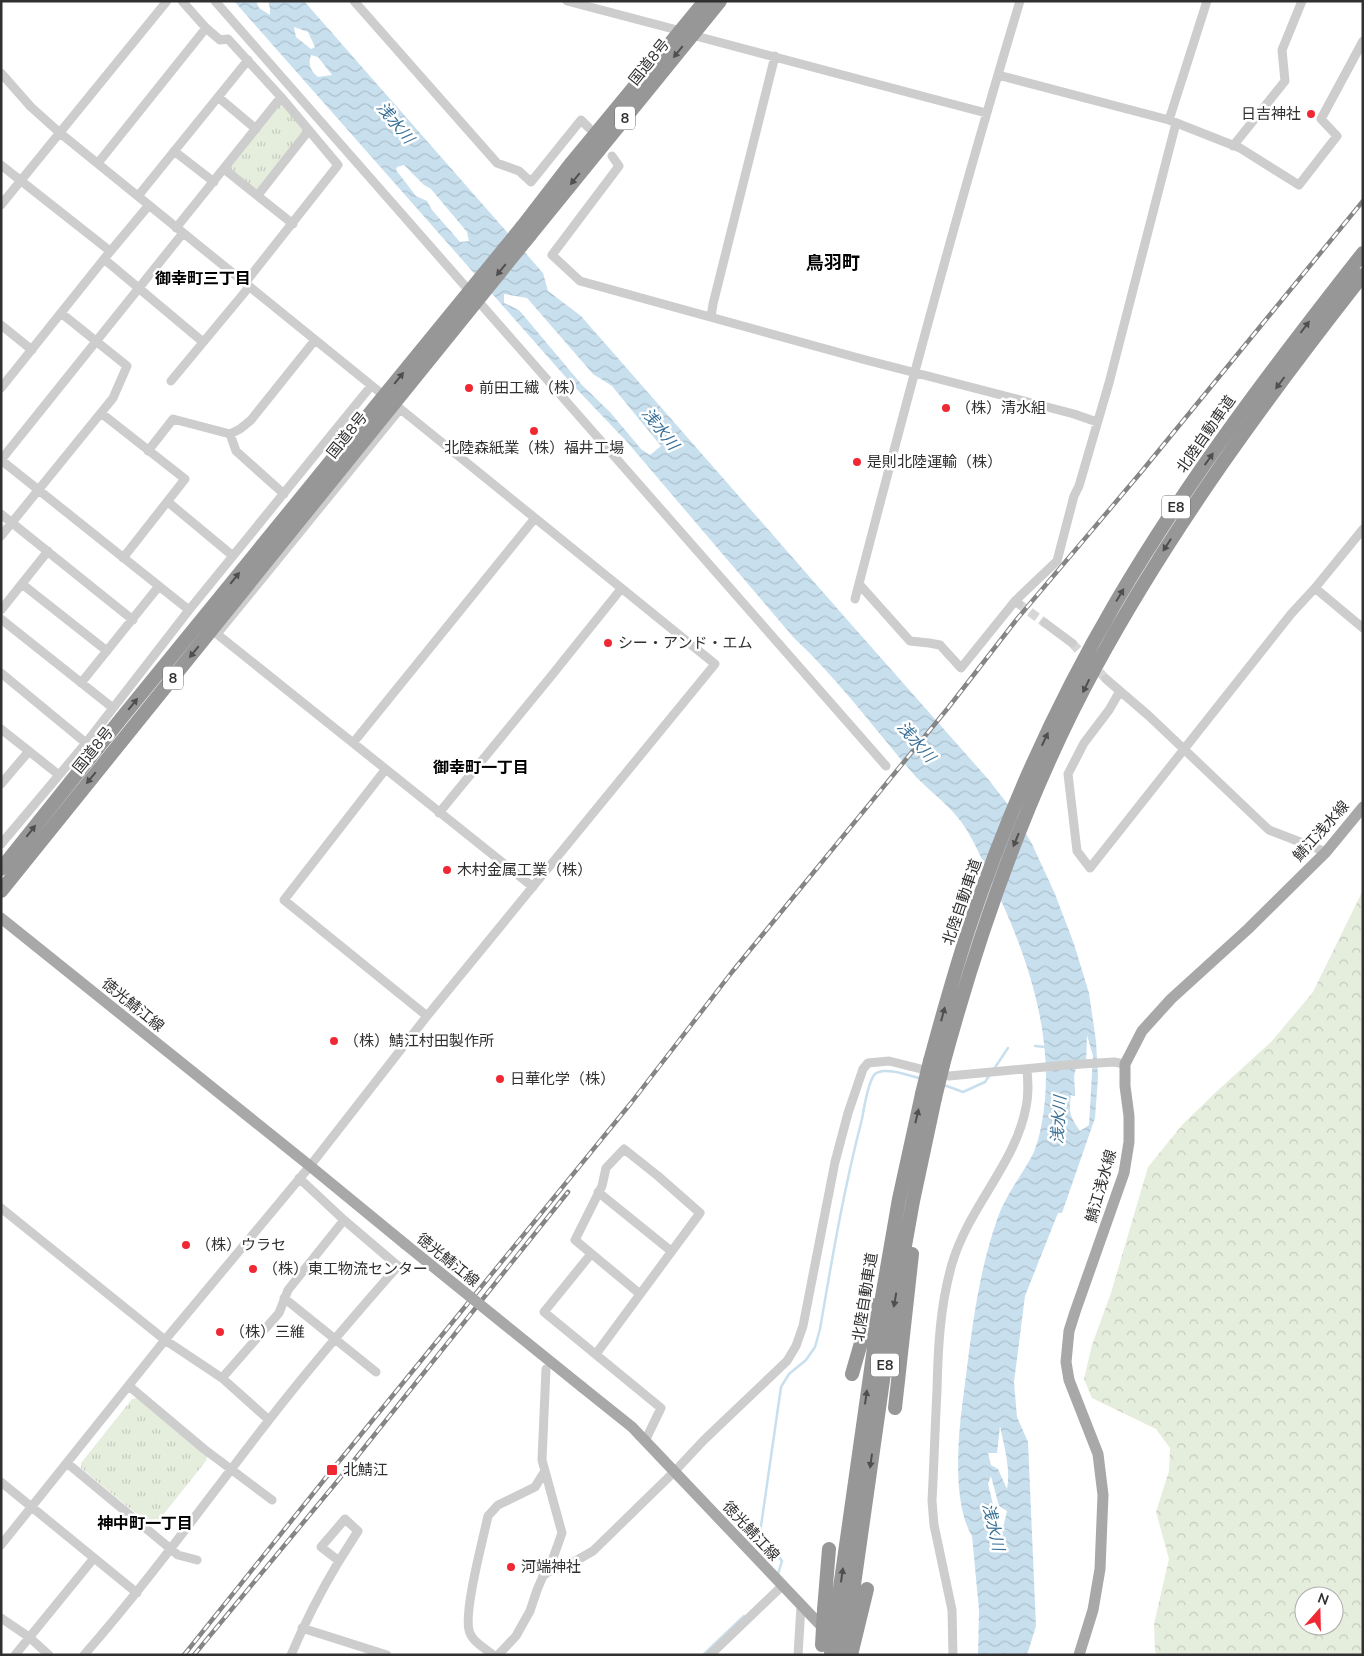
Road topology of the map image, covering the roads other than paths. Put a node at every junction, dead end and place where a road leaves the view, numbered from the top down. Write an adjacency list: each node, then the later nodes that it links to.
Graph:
1 (167, 1): 25 (street)
2 (182, 1): 11 (street)
3 (215, 1): 100 (street)
4 (354, 1): 22 (street)
5 (567, 1): 12 (street)
6 (705, 1): 12 (highway, 国道8号 / 8)
7 (720, 1): 12 (highway, 国道8号 / 8)
8 (1020, 1): 17 (street)
9 (1207, 1): 21 (street)
10 (1302, 1): 26 (street)
11 (206, 28): 15 (street); 29 (street)
12 (686, 33): 14 (street); 63 (highway, 国道8号 / 8, bridge)
13 (1363, 41): 26 (street)
14 (775, 56): 20 (street); 46 (street)
15 (248, 60): 18 (street); 19 (street)
16 (1, 73): 25 (street)
17 (998, 75): 20 (street); 21 (street)
18 (281, 96): 23 (street); 24 (street)
19 (218, 97): 23 (street); 27 (street)
20 (986, 113): 52 (street)
21 (1172, 121): 26 (street); 59 (street)
22 (589, 128)
23 (256, 129): 31 (street)
24 (309, 130): 34 (street); 38 (street)
25 (60, 133): 29 (street); 32 (street)
26 (1233, 146)
27 (174, 151): 33 (street); 35 (street)
28 (612, 156): 46 (street)
29 (98, 163): 35 (street)
30 (1, 164): 32 (street)
31 (224, 169): 33 (street); 34 (street)
32 (22, 180): 36 (street); 41 (street)
33 (214, 182): 39 (street)
34 (258, 195): 38 (street)
35 (138, 196): 37 (street)
36 (1, 205)
37 (149, 205): 39 (street); 41 (street)
38 (293, 224): 43 (street)
39 (180, 230): 43 (street); 44 (street)
40 (1363, 253): 113 (highway, 北陸自動車道 / E8, one-way to 40)
41 (107, 255): 44 (street); 45 (street)
42 (1363, 275): 113 (highway, 北陸自動車道 / E8, one-way to 113)
43 (247, 285): 48 (street); 50 (street)
44 (140, 288): 49 (street); 50 (street)
45 (61, 313): 49 (street); 51 (street)
46 (711, 317): 52 (street)
47 (1, 324): 51 (street)
48 (315, 340): 55 (street); 60 (street)
49 (96, 342): 58 (street); 62 (street)
50 (203, 342): 54 (street)
51 (32, 350): 53 (street)
52 (914, 372): 59 (street); 76 (street)
53 (4, 377): 56 (street)
54 (171, 381)
55 (371, 386): 57 (street); 65 (street)
56 (1, 388)
57 (400, 409): 68 (street); 87 (street)
58 (101, 413): 61 (street); 64 (street)
59 (1097, 422): 76 (street)
60 (230, 434): 61 (street); 65 (street)
61 (148, 451): 66 (street)
62 (1, 460): 64 (street)
63 (340, 460): 87 (highway, 国道8号 / 8); 108 (highway, 国道8号 / 8, one-way to 63)
64 (39, 490): 69 (street); 74 (street)
65 (284, 494): 73 (street)
66 (168, 502): 73 (street); 74 (street)
67 (1, 514): 69 (street)
68 (535, 518): 79 (street); 97 (street)
69 (12, 523): 71 (street); 72 (street)
70 (1363, 529): 78 (street)
71 (1, 536)
72 (48, 552): 75 (street); 84 (street)
73 (233, 556): 82 (street)
74 (123, 558): 77 (street)
75 (22, 584): 81 (street); 89 (street)
76 (859, 584): 80 (street)
77 (159, 586): 82 (street); 84 (street)
78 (1315, 588): 86 (street); 98 (street)
79 (621, 589): 105 (street); 109 (street)
80 (855, 599)
81 (1, 610)
82 (189, 610): 94 (street)
83 (1, 619): 92 (street)
84 (133, 620): 89 (street)
85 (1045, 623): 88 (street)
86 (1363, 628)
87 (214, 632): 97 (street); 110 (highway, 国道8号 / 8, one-way to 110)
88 (1072, 643)
89 (107, 651): 92 (street)
90 (1, 674): 96 (street)
91 (1106, 679): 93 (street)
92 (81, 683): 94 (street)
93 (1120, 691): 98 (street); 98 (street)
94 (113, 708): 96 (street)
95 (1, 729): 99 (street)
96 (86, 742): 102 (street)
97 (353, 743): 101 (street)
98 (1184, 749): 107 (street)
99 (29, 751): 102 (street); 103 (street)
100 (886, 766)
101 (385, 770): 105 (street); 112 (street)
102 (59, 775): 106 (street)
103 (2, 783)
104 (1363, 807): 107 (main road, 鯖江浅水線)
105 (440, 813): 109 (street)
106 (1, 844)
107 (1326, 852): 114 (main road, 鯖江浅水線)
108 (1, 869)
109 (533, 887): 112 (street)
110 (1, 891)
111 (1, 918): 117 (main road, 徳光鯖江線)
112 (427, 1016): 117 (street)
113 (937, 1063): 116 (highway, 北陸自動車道 / E8, bridge)
114 (1120, 1063): 115 (street); 172 (main road, 鯖江浅水線)
115 (1028, 1069): 140 (street); 171 (street)
116 (918, 1142): 131 (highway); 134 (highway); 158 (highway, 北陸自動車道 / E8, one-way to 158); 159 (highway, 北陸自動車道 / E8, one-way to 116, bridge)
117 (310, 1166): 118 (street); 136 (main road, 徳光鯖江線, bridge)
118 (299, 1178): 121 (street); 127 (street)
119 (598, 1192): 122 (street); 122 (street); 123 (street)
120 (1, 1208): 127 (street)
121 (344, 1220): 125 (street); 126 (street)
122 (671, 1251): 124 (street)
123 (591, 1254): 124 (street); 128 (street)
124 (640, 1294): 128 (street)
125 (284, 1298): 126 (street); 132 (street)
126 (334, 1339): 130 (street); 135 (street)
127 (165, 1340): 132 (street); 133 (street)
128 (596, 1354): 136 (street)
129 (546, 1369): 139 (street)
130 (376, 1372)
131 (852, 1374)
132 (222, 1378): 135 (street)
133 (129, 1386): 137 (street); 138 (street)
134 (895, 1408)
135 (269, 1420): 138 (street)
136 (645, 1441): 140 (main road, 徳光鯖江線)
137 (68, 1463): 143 (street); 145 (street)
138 (232, 1470): 142 (street); 145 (street)
139 (545, 1471): 150 (street); 165 (street)
140 (675, 1472): 150 (street); 151 (main road, 徳光鯖江線)
141 (1, 1482): 143 (street)
142 (272, 1500)
143 (32, 1507): 144 (street); 147 (street)
144 (1, 1545)
145 (171, 1548): 148 (street); 153 (street)
146 (829, 1549): 159 (highway, bridge)
147 (94, 1558): 153 (street); 157 (street)
148 (198, 1560)
149 (339, 1560): 149 (street); 156 (street)
150 (548, 1572): 166 (street)
151 (782, 1586): 154 (main road, 徳光鯖江線); 167 (street)
152 (868, 1589): 158 (highway)
153 (137, 1593): 162 (street)
154 (802, 1606): 168 (street); 170 (main road, 徳光鯖江線)
155 (1, 1618): 157 (street)
156 (302, 1628): 163 (street); 164 (street)
157 (29, 1637): 160 (street); 161 (street)
158 (850, 1637): 169 (highway, 北陸自動車道 / E8, bridge); 170 (highway)
159 (826, 1652)
160 (14, 1655)
161 (49, 1655)
162 (84, 1655)
163 (292, 1655)
164 (387, 1655)
165 (493, 1655)
166 (498, 1655)
167 (710, 1655)
168 (798, 1655)
169 (844, 1655)
170 (850, 1655)
171 (953, 1655)
172 (1078, 1655)

